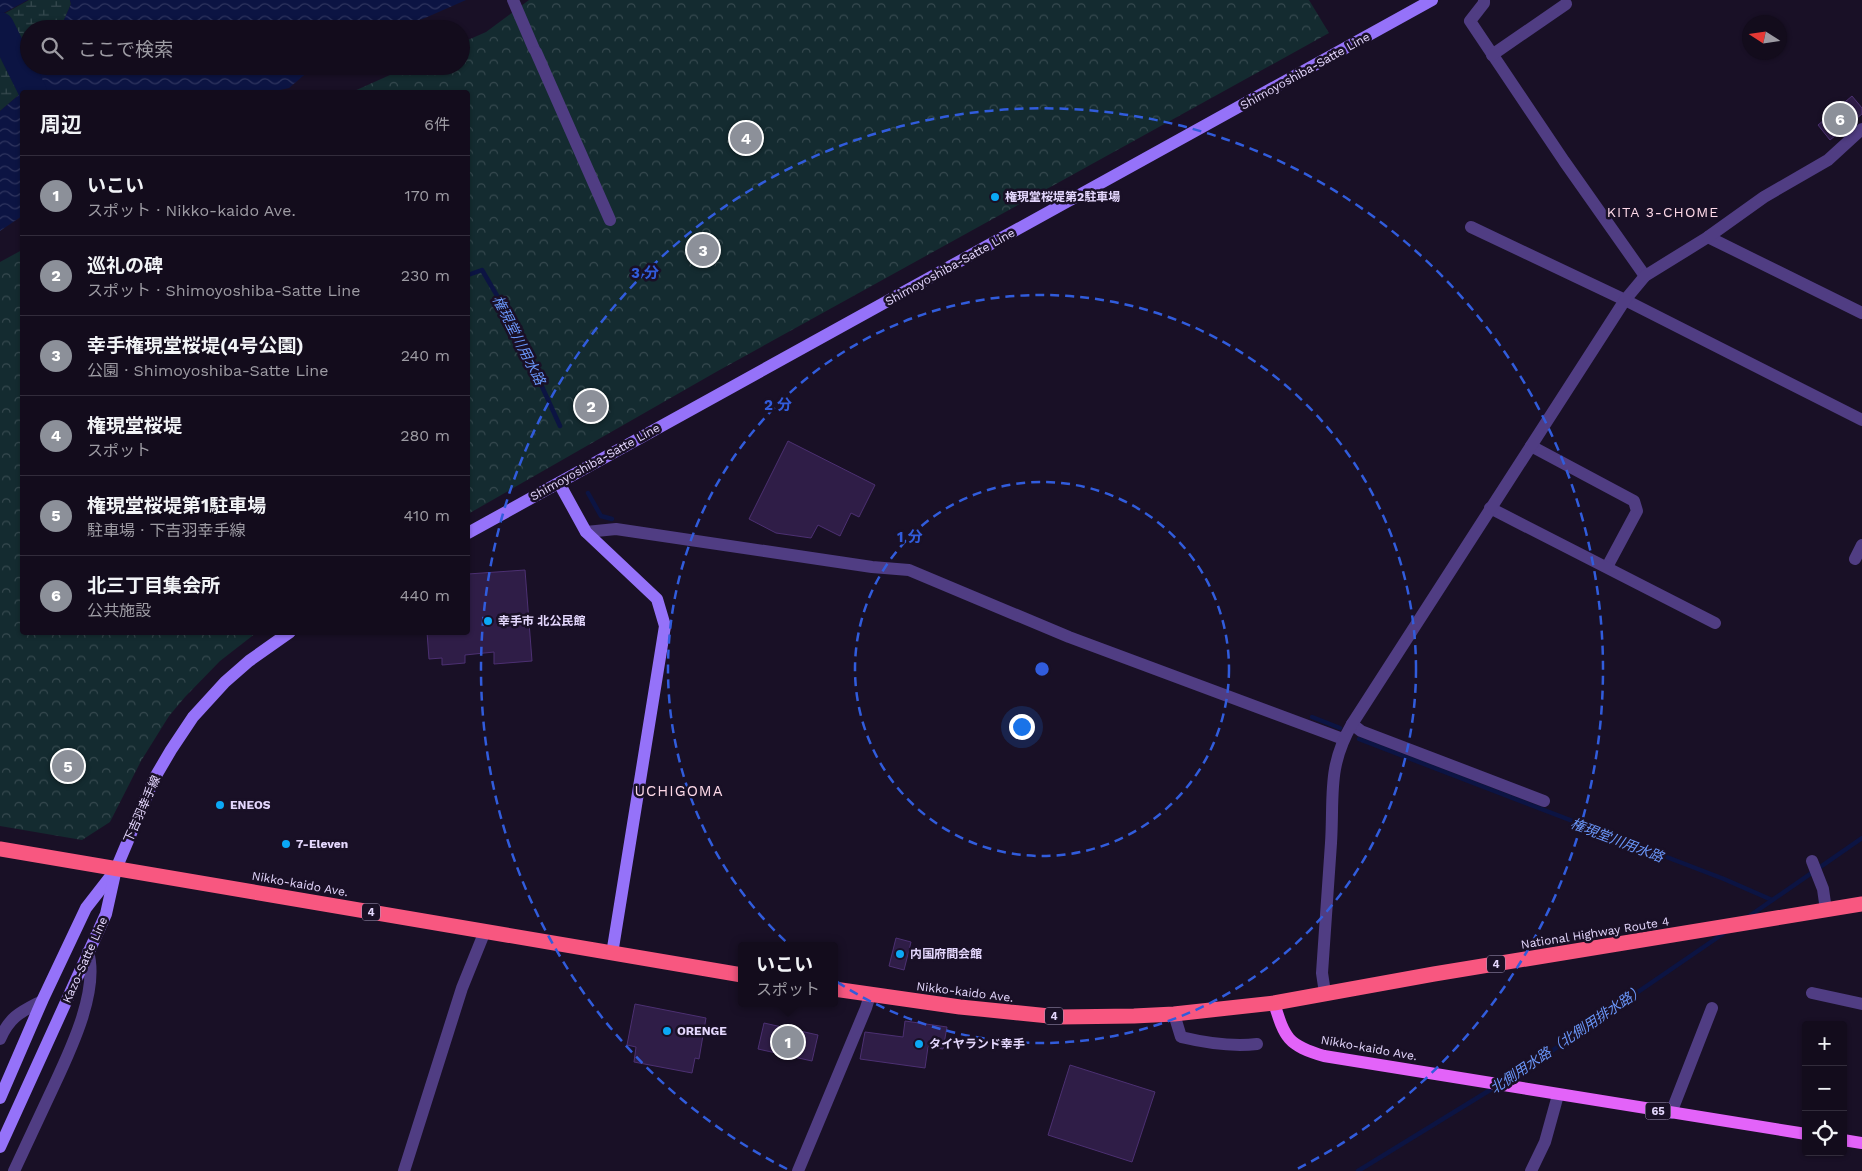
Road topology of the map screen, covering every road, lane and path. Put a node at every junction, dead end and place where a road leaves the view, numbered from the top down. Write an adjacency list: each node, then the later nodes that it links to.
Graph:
1 (513, 0): 7 (street)
2 (1432, 0): 15 (main road, Shimoyoshiba-Satte Line)
3 (1484, 0): 5 (street)
4 (1566, 4): 5 (street)
5 (1492, 55): 10 (street)
6 (1862, 129): 9 (street)
7 (610, 220)
8 (1471, 227): 11 (street)
9 (1708, 238): 10 (street); 12 (street)
10 (1645, 276): 11 (street)
11 (1625, 300): 13 (street); 14 (street)
12 (1862, 313)
13 (1862, 420)
14 (1531, 446): 16 (street); 21 (street)
15 (559, 483): 17 (main road, Shimoyoshiba-Satte Line); 18 (main road)
16 (1490, 508): 21 (street); 24 (street)
17 (470, 532)
18 (586, 532): 25 (street); 34 (main road)
19 (1862, 545): 20 (street)
20 (1855, 559)
21 (1607, 567): 22 (street)
22 (1714, 623)
23 (286, 635): 29 (main road, 下吉羽幸手線)
24 (1352, 724): 25 (street); 26 (street)
25 (1343, 739): 37 (street)
26 (1544, 801)
27 (0, 849): 29 (highway, Nikko-kaido Ave. / 4)
28 (1812, 861): 31 (street)
29 (116, 869): 32 (highway, Nikko-kaido Ave. / 4); 33 (main road, Kazo-Satte Line); 40 (main road, Kazo-Satte Line)
30 (1862, 904): 31 (highway, National Highway Route 4 / 4)
31 (1826, 910): 37 (highway, National Highway Route 4 / 4)
32 (486, 931): 34 (highway, Nikko-kaido Ave. / 4); 55 (street)
33 (88, 952): 53 (main road, Kazo-Satte Line); 54 (street)
34 (612, 954): 35 (highway, Nikko-kaido Ave. / 4)
35 (738, 974)
36 (838, 990): 39 (highway, Nikko-kaido Ave. / 4)
37 (1325, 993): 41 (highway, National Highway Route 4 / 4)
38 (1812, 993): 42 (street)
39 (870, 995): 44 (highway, Nikko-kaido Ave. / 4); 56 (street)
40 (42, 1001): 45 (street); 48 (main road, Kazo-Satte Line)
41 (1274, 1003): 44 (highway, Nikko-kaido Ave. / 4); 47 (main road, Nikko-kaido Ave. / 65)
42 (1862, 1004)
43 (1712, 1008): 49 (street)
44 (1174, 1014): 46 (street)
45 (0, 1039)
46 (1257, 1044)
47 (1558, 1095): 49 (main road, Nikko-kaido Ave. / 65); 57 (street)
48 (0, 1098)
49 (1671, 1113): 50 (main road, Nikko-kaido Ave. / 65)
50 (1802, 1133)
51 (1847, 1141): 52 (main road)
52 (1862, 1143)
53 (0, 1147)
54 (14, 1171)
55 (404, 1171)
56 (798, 1171)
57 (1531, 1171)

